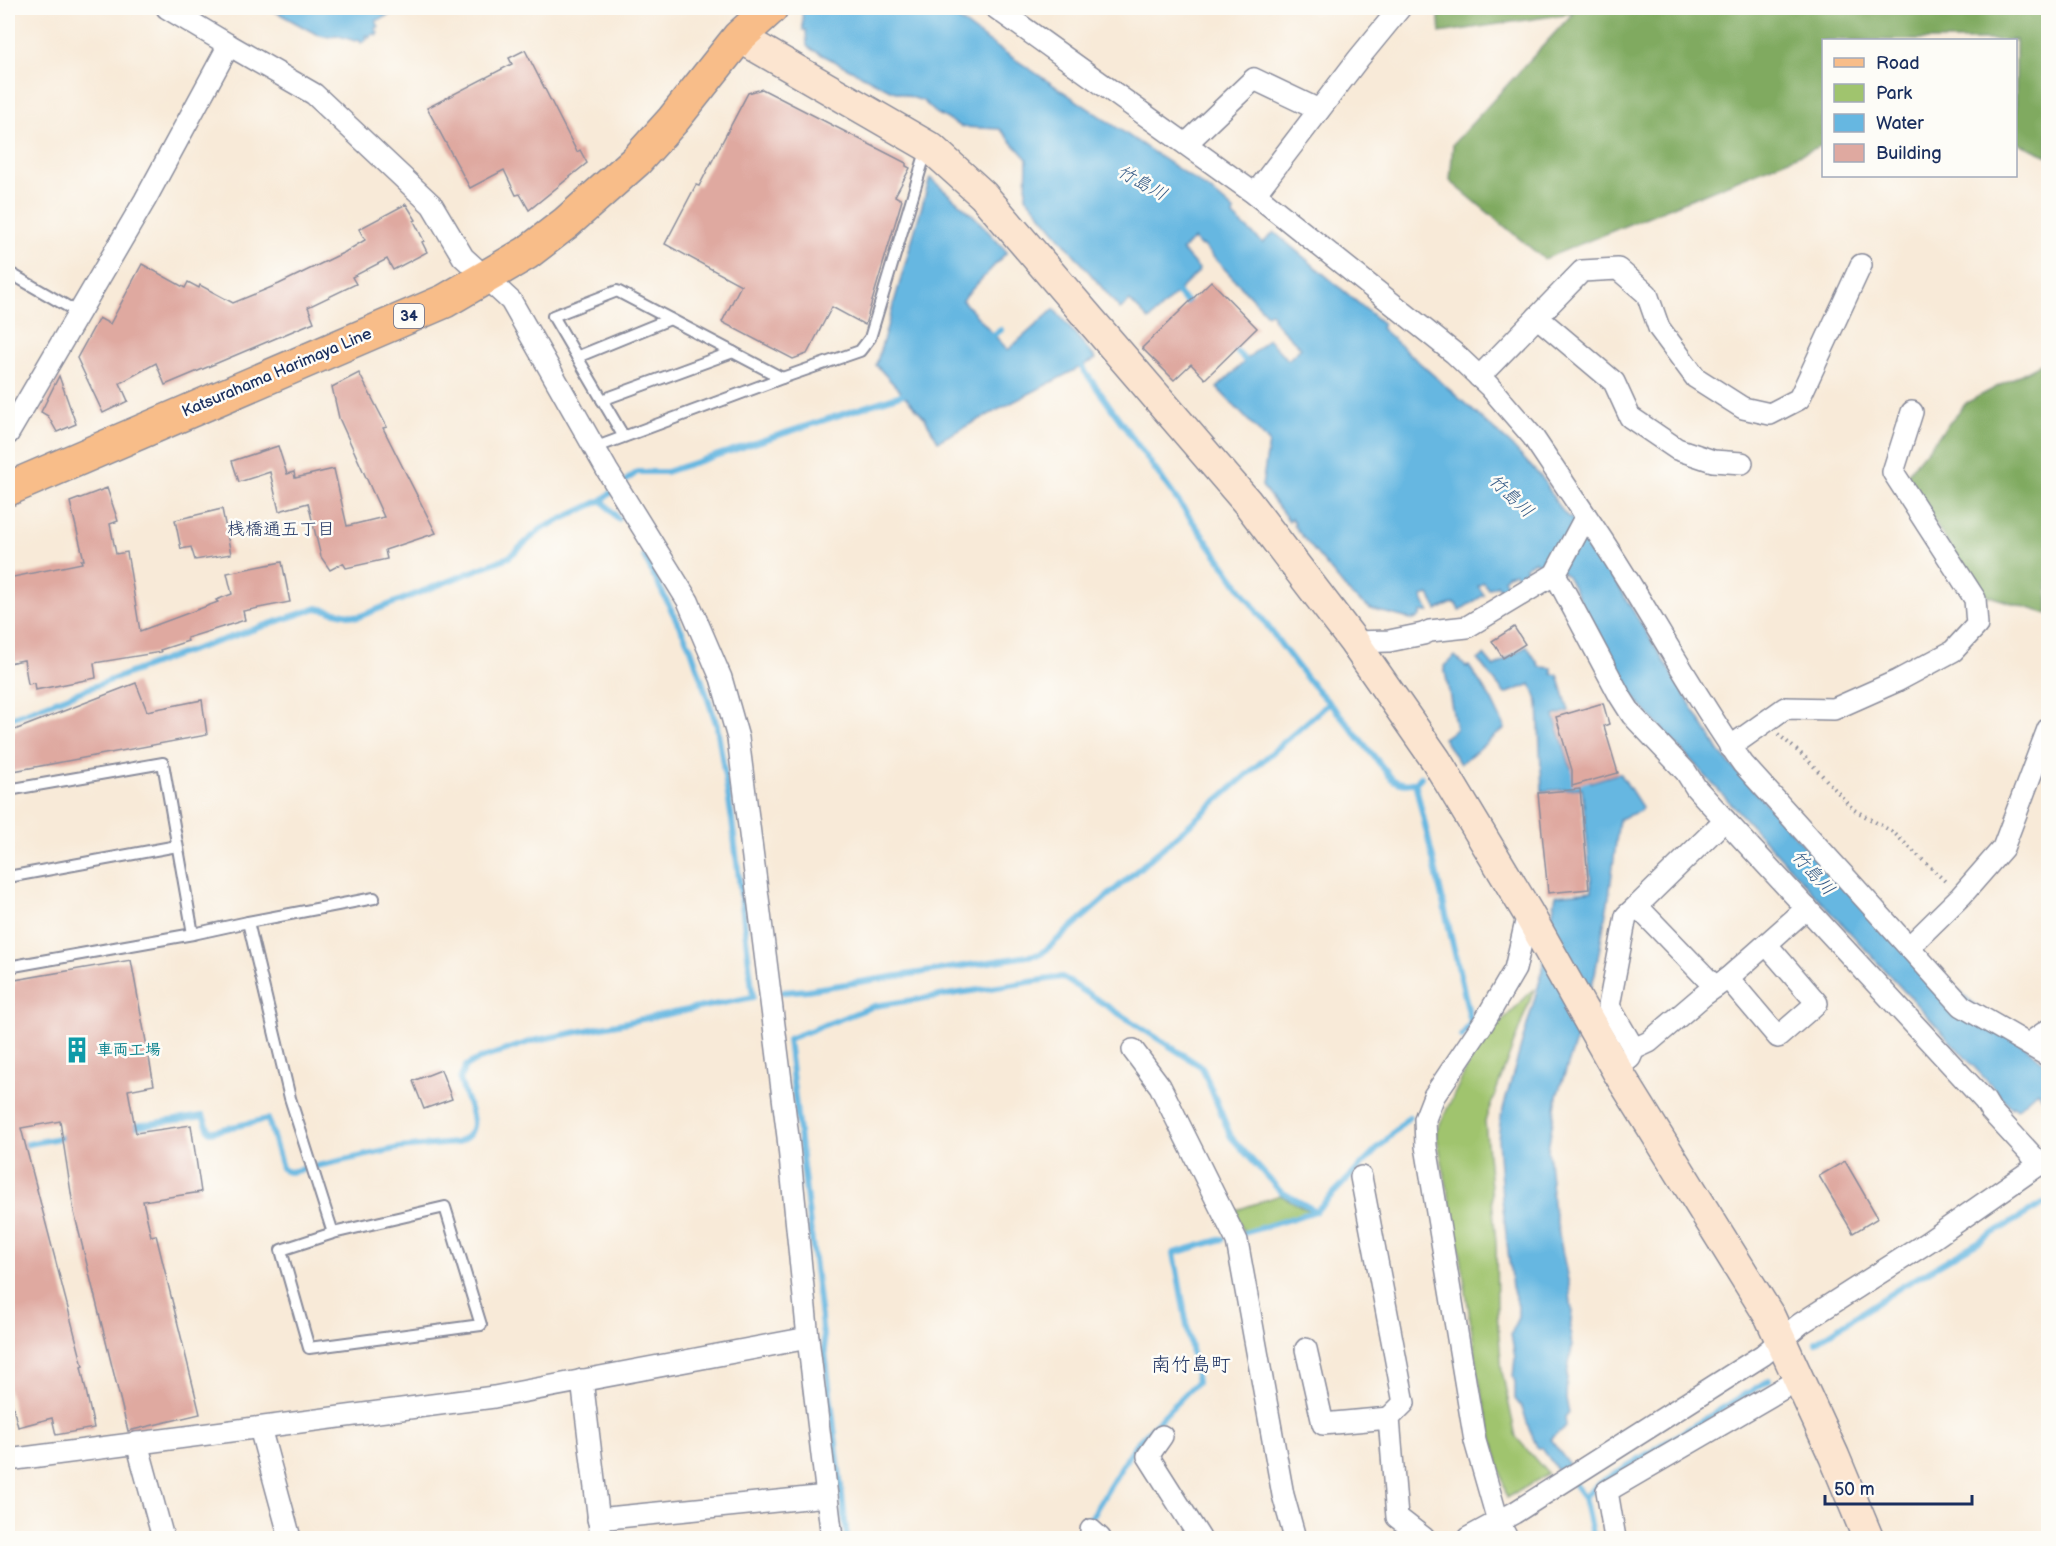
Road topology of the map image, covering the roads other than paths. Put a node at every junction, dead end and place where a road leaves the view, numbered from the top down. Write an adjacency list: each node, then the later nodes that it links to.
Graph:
1 (167, 8): 6 (street)
2 (771, 8): 5 (main road, Katsurahama Harimaya Line / 34)
3 (996, 8): 8 (street)
4 (1400, 8): 7 (street)
5 (744, 22): 9 (street); 13 (main road, Katsurahama Harimaya Line / 34)
6 (229, 45): 13 (street); 14 (street)
7 (1319, 110): 8 (street); 10 (street)
8 (1186, 144): 10 (street)
9 (928, 146): 20 (lane); 30 (street)
10 (1255, 194): 19 (street)
11 (1862, 265): 15 (street)
12 (8, 272): 14 (lane)
13 (486, 278): 25 (street); 27 (main road, Katsurahama Harimaya Line / 34)
14 (79, 313): 23 (street)
15 (1537, 317): 19 (street); 26 (street)
16 (670, 319): 17 (lane); 18 (lane); 18 (lane)
17 (733, 352): 20 (lane); 21 (lane)
18 (577, 357): 21 (lane)
19 (1479, 376): 28 (street)
20 (782, 378): 24 (lane)
21 (602, 400): 24 (lane)
22 (1912, 412): 32 (street)
23 (8, 434)
24 (624, 436): 25 (lane)
25 (594, 448): 55 (street)
26 (1742, 463)
27 (8, 489)
28 (1584, 519): 29 (street); 32 (street)
29 (1557, 571): 30 (street); 34 (street)
30 (1354, 642): 40 (street)
31 (2049, 729): 44 (street)
32 (1730, 747): 44 (street)
33 (8, 790): 35 (lane)
34 (1725, 820): 38 (street); 39 (street)
35 (177, 846): 36 (lane); 42 (lane)
36 (8, 877)
37 (374, 898): 41 (lane)
38 (1637, 906): 46 (street); 51 (street)
39 (1807, 908): 43 (street); 52 (street)
40 (1532, 919): 51 (street); 66 (street)
41 (248, 922): 42 (lane); 54 (lane)
42 (193, 934): 45 (lane)
43 (1767, 945): 46 (street); 46 (street)
44 (1910, 947): 48 (street)
45 (8, 967)
46 (1722, 982): 51 (street)
47 (2049, 1030): 48 (street)
48 (2028, 1044): 50 (street)
49 (1133, 1050): 72 (street)
50 (2049, 1056)
51 (1625, 1059): 56 (street)
52 (2044, 1165): 56 (street)
53 (1361, 1177): 60 (street)
54 (333, 1233): 54 (lane)
55 (808, 1338): 59 (street); 65 (street)
56 (1780, 1339): 58 (street); 66 (street)
57 (1306, 1349): 60 (street)
58 (1799, 1379): 75 (street); 76 (street)
59 (582, 1380): 61 (street); 67 (street)
60 (1389, 1418): 73 (street)
61 (260, 1428): 63 (street); 69 (street)
62 (1162, 1436): 71 (street)
63 (137, 1443): 64 (street); 68 (street)
64 (8, 1460)
65 (827, 1496): 67 (street); 70 (street)
66 (1506, 1524): 74 (street)
67 (599, 1529)
68 (163, 1539)
69 (290, 1539)
70 (832, 1539)
71 (1200, 1539)
72 (1295, 1539)
73 (1424, 1539)
74 (1468, 1539)
75 (1615, 1539)
76 (1868, 1539)

